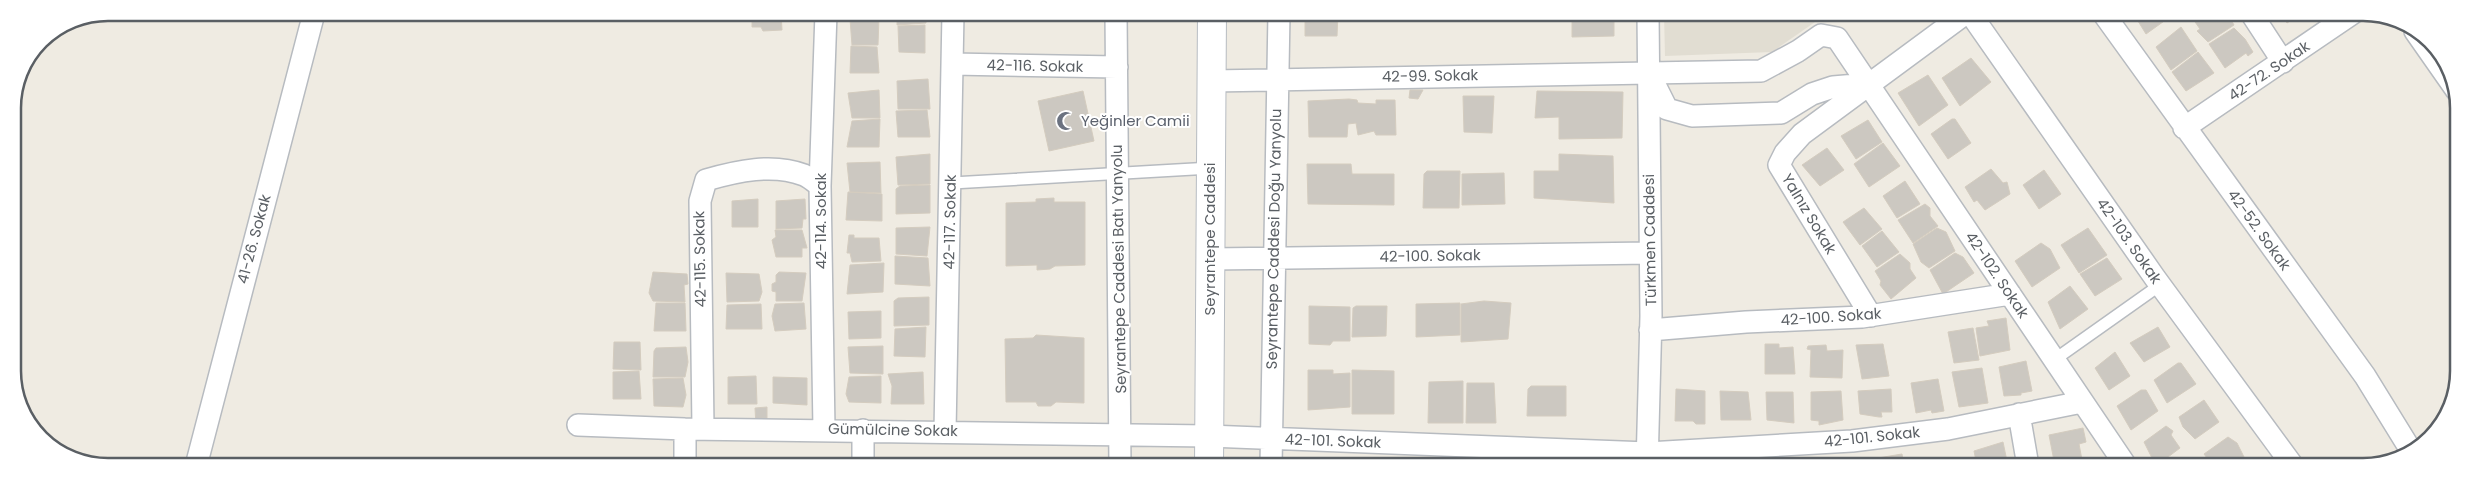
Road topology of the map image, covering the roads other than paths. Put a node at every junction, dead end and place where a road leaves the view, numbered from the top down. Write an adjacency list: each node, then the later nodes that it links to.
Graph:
1 (312, 21): 44 (street, 41-26. Sokak)
2 (826, 21): 24 (street, 42-114. Sokak)
3 (953, 21): 14 (street, 42-117. Sokak)
4 (1116, 21): 15 (street, Seyrantepe Caddesi Batı Yanyolu)
5 (1212, 21): 18 (street, Seyrantepe Caddesi)
6 (1279, 21): 17 (street, Seyrantepe Caddesi Doğu Yanyolu)
7 (1648, 21): 16 (street, Türkmen Caddesi)
8 (1955, 21): 19 (street)
9 (1976, 21): 28 (street, 42-103. Sokak)
10 (2109, 21): 20 (street, 42-52. Sokak)
11 (2256, 21): 13 (street)
12 (2342, 21): 13 (street, 42-72. Sokak)
13 (2283, 62): 20 (street, 42-72. Sokak)
14 (953, 64): 15 (street, 42-116. Sokak); 23 (street, 42-117. Sokak)
15 (1116, 67): 22 (street, Seyrantepe Caddesi Batı Yanyolu)
16 (1648, 72): 17 (street, 42-99. Sokak); 19 (street); 19 (street, 42-99. Sokak); 25 (street, Türkmen Caddesi)
17 (1277, 79): 18 (street, 42-99. Sokak); 26 (street, Seyrantepe Caddesi Doğu Yanyolu)
18 (1211, 81): 21 (street, Seyrantepe Caddesi)
19 (1868, 84): 29 (street, 42-102. Sokak); 30 (street, Yalnız Sokak)
20 (2184, 128): 43 (street, 42-52. Sokak)
21 (1211, 168): 22 (lane); 27 (street, Seyrantepe Caddesi)
22 (1118, 173): 23 (lane); 40 (street, Seyrantepe Caddesi Batı Yanyolu)
23 (952, 183): 39 (street, 42-117. Sokak)
24 (820, 186): 36 (street, 42-115. Sokak); 37 (street, 42-114. Sokak)
25 (1650, 253): 26 (street, 42-100. Sokak); 31 (street, Türkmen Caddesi)
26 (1273, 258): 27 (street, 42-100. Sokak); 42 (street, Seyrantepe Caddesi Doğu Yanyolu)
27 (1210, 259): 41 (street, Seyrantepe Caddesi)
28 (2160, 285): 32 (lane); 55 (street, 42-103. Sokak)
29 (2010, 294): 30 (street, 42-100. Sokak); 32 (street, 42-102. Sokak)
30 (1871, 316): 31 (street, 42-100. Sokak)
31 (1650, 330): 51 (street, Türkmen Caddesi)
32 (2054, 360): 33 (street, 42-102. Sokak)
33 (2082, 402): 34 (street, 42-101. Sokak); 54 (street, 42-102. Sokak)
34 (2019, 414): 52 (street, 42-101. Sokak); 53 (street)
35 (578, 425): 36 (street, Gümülcine Sokak)
36 (694, 428): 37 (street, Gümülcine Sokak); 45 (street, 42-115. Sokak)
37 (824, 429): 38 (street, Gümülcine Sokak)
38 (863, 430): 39 (street, Gümülcine Sokak); 46 (street)
39 (945, 431): 40 (street, Gümülcine Sokak)
40 (1121, 434): 41 (street, Gümülcine Sokak); 47 (street, Seyrantepe Caddesi Batı Yanyolu)
41 (1209, 436): 42 (street, 42-101. Sokak); 48 (street, Seyrantepe Caddesi)
42 (1271, 438): 49 (street, Seyrantepe Caddesi Doğu Yanyolu); 50 (street, 42-101. Sokak)
43 (2407, 445)
44 (198, 458)
45 (687, 458)
46 (862, 458)
47 (1120, 458)
48 (1209, 458)
49 (1271, 458)
50 (1613, 458)
51 (1647, 458)
52 (1669, 458)
53 (2027, 458)
54 (2120, 458)
55 (2287, 458)

